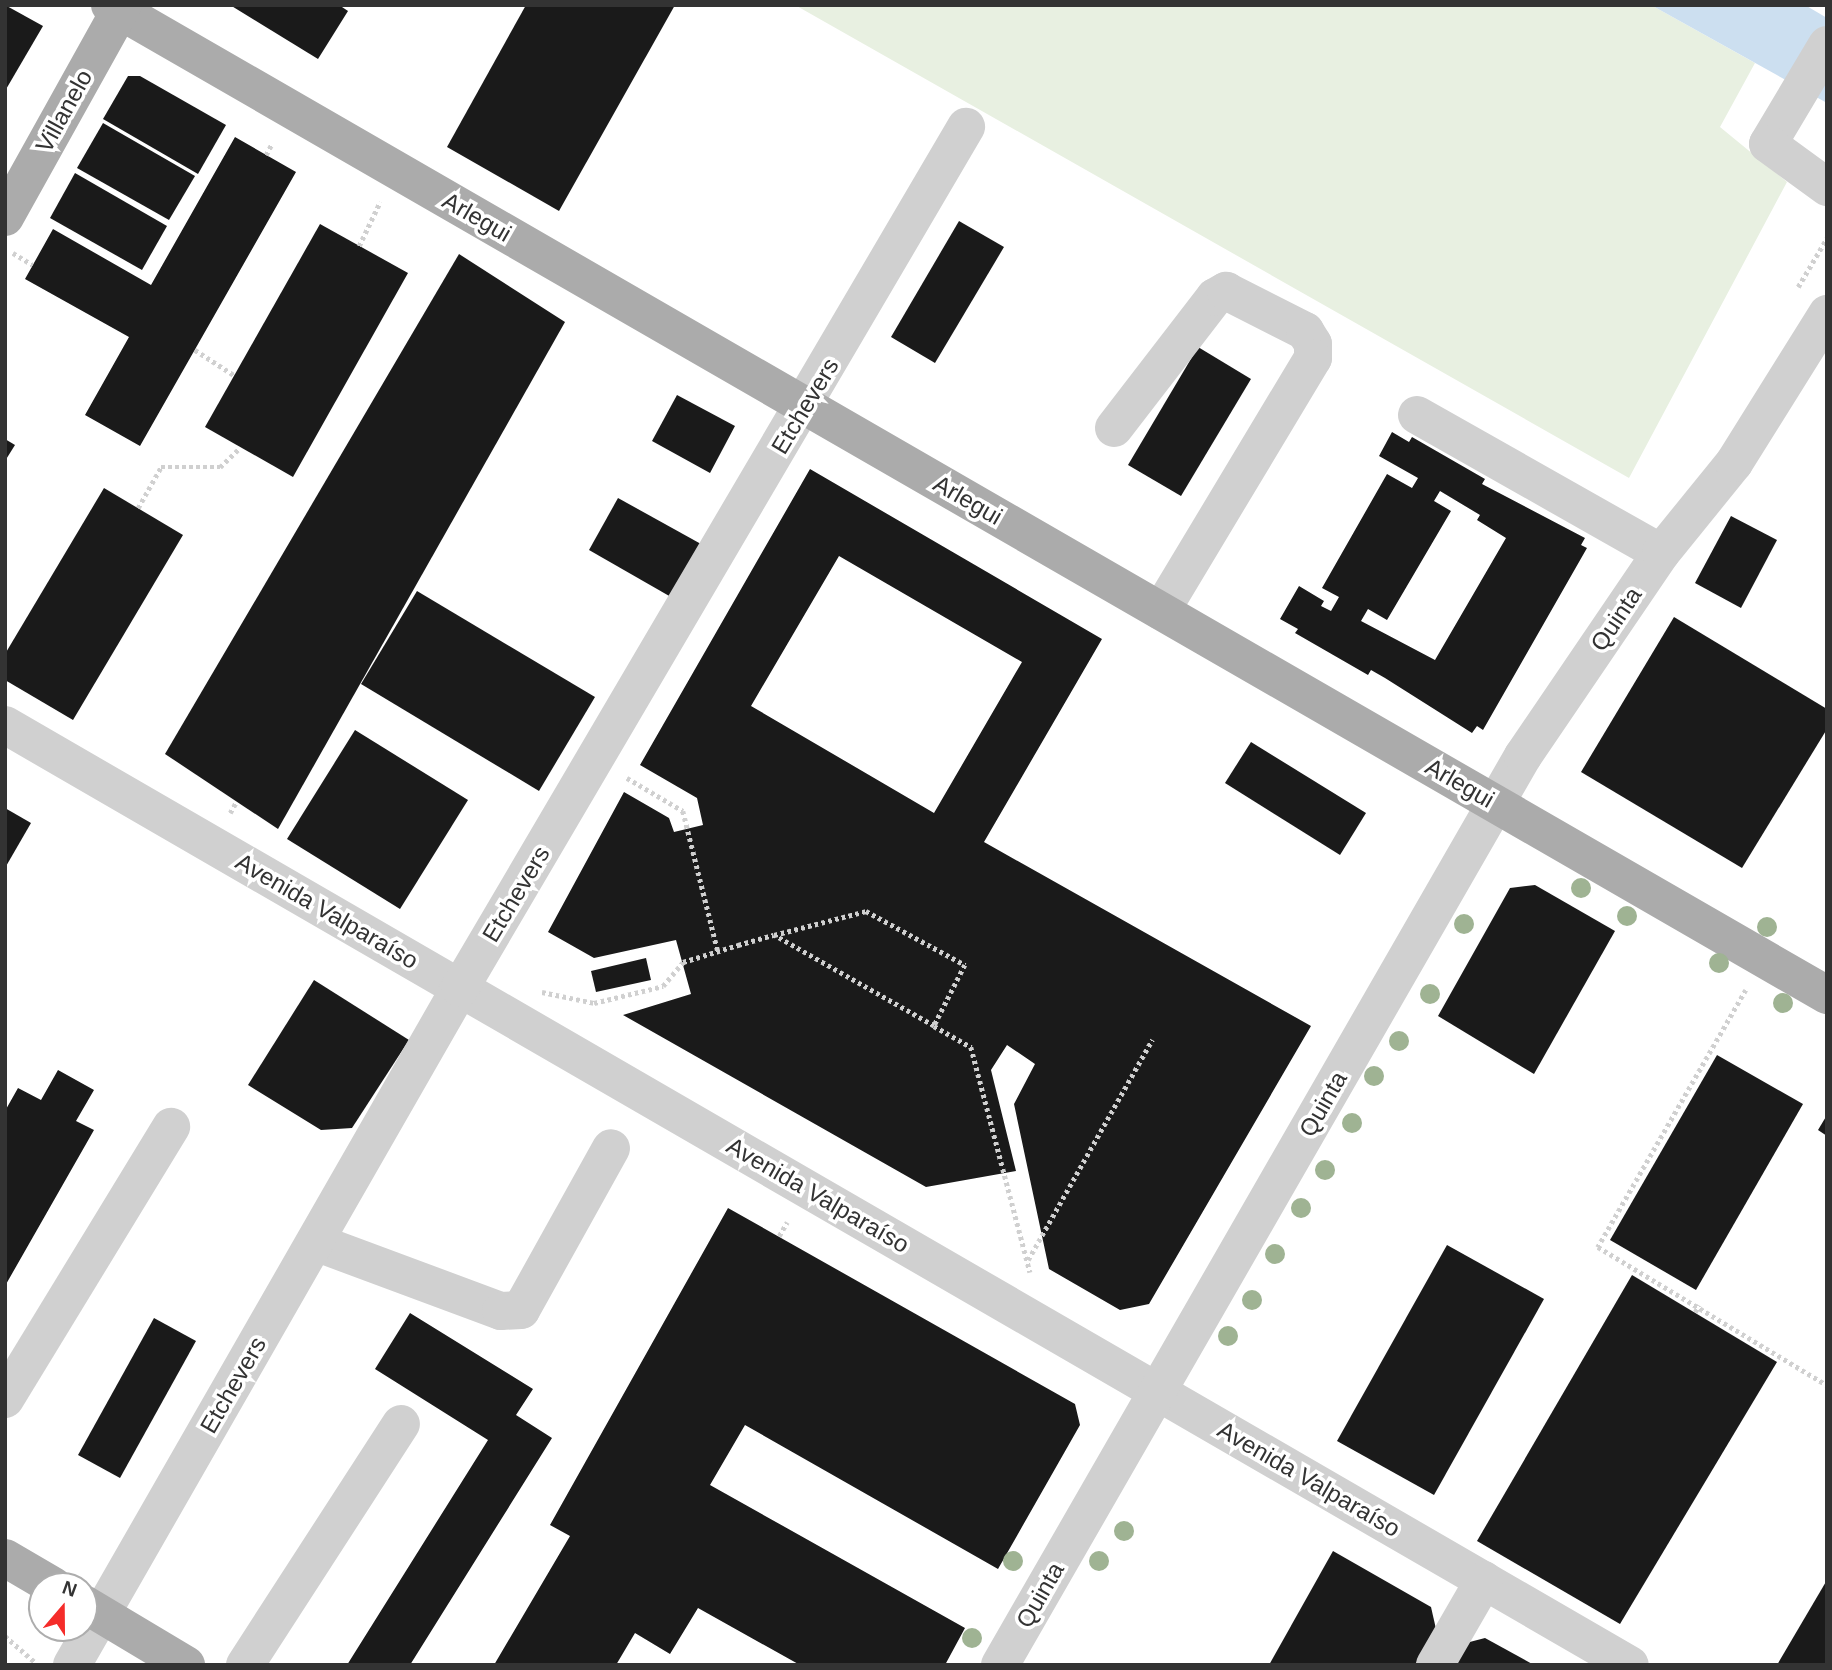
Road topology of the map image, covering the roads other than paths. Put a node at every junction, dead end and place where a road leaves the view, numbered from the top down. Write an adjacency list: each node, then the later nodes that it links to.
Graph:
1 (117, 7): 5 (main road, Villanelo); 7 (main road, Arlegui)
2 (1827, 45): 4 (street)
3 (966, 127): 7 (street, Etchevers)
4 (1827, 187)
5 (5, 217)
6 (1827, 314): 10 (street, Quinta)
7 (804, 405): 11 (main road, Arlegui); 14 (street, Etchevers)
8 (1417, 415): 10 (street)
9 (1114, 428): 11 (street)
10 (1661, 552): 13 (street, Quinta)
11 (1161, 611): 13 (main road, Arlegui)
12 (5, 725): 14 (street, Avenida Valparaíso)
13 (1495, 804): 15 (main road, Arlegui); 19 (street, Quinta)
14 (460, 988): 18 (street, Etchevers); 19 (street, Avenida Valparaíso)
15 (1827, 995)
16 (171, 1127): 20 (street)
17 (611, 1148): 18 (street)
18 (314, 1242): 25 (street, Etchevers)
19 (1157, 1391): 24 (street, Avenida Valparaíso); 31 (street, Quinta)
20 (5, 1399)
21 (401, 1424): 30 (street)
22 (5, 1558): 23 (main road)
23 (29, 1572)
24 (1484, 1580): 32 (street); 33 (street, Avenida Valparaíso)
25 (98, 1599)
26 (98, 1613): 29 (main road)
27 (80, 1642): 28 (street, Etchevers)
28 (72, 1665)
29 (186, 1665)
30 (245, 1665)
31 (1000, 1665)
32 (1435, 1665)
33 (1630, 1665)

